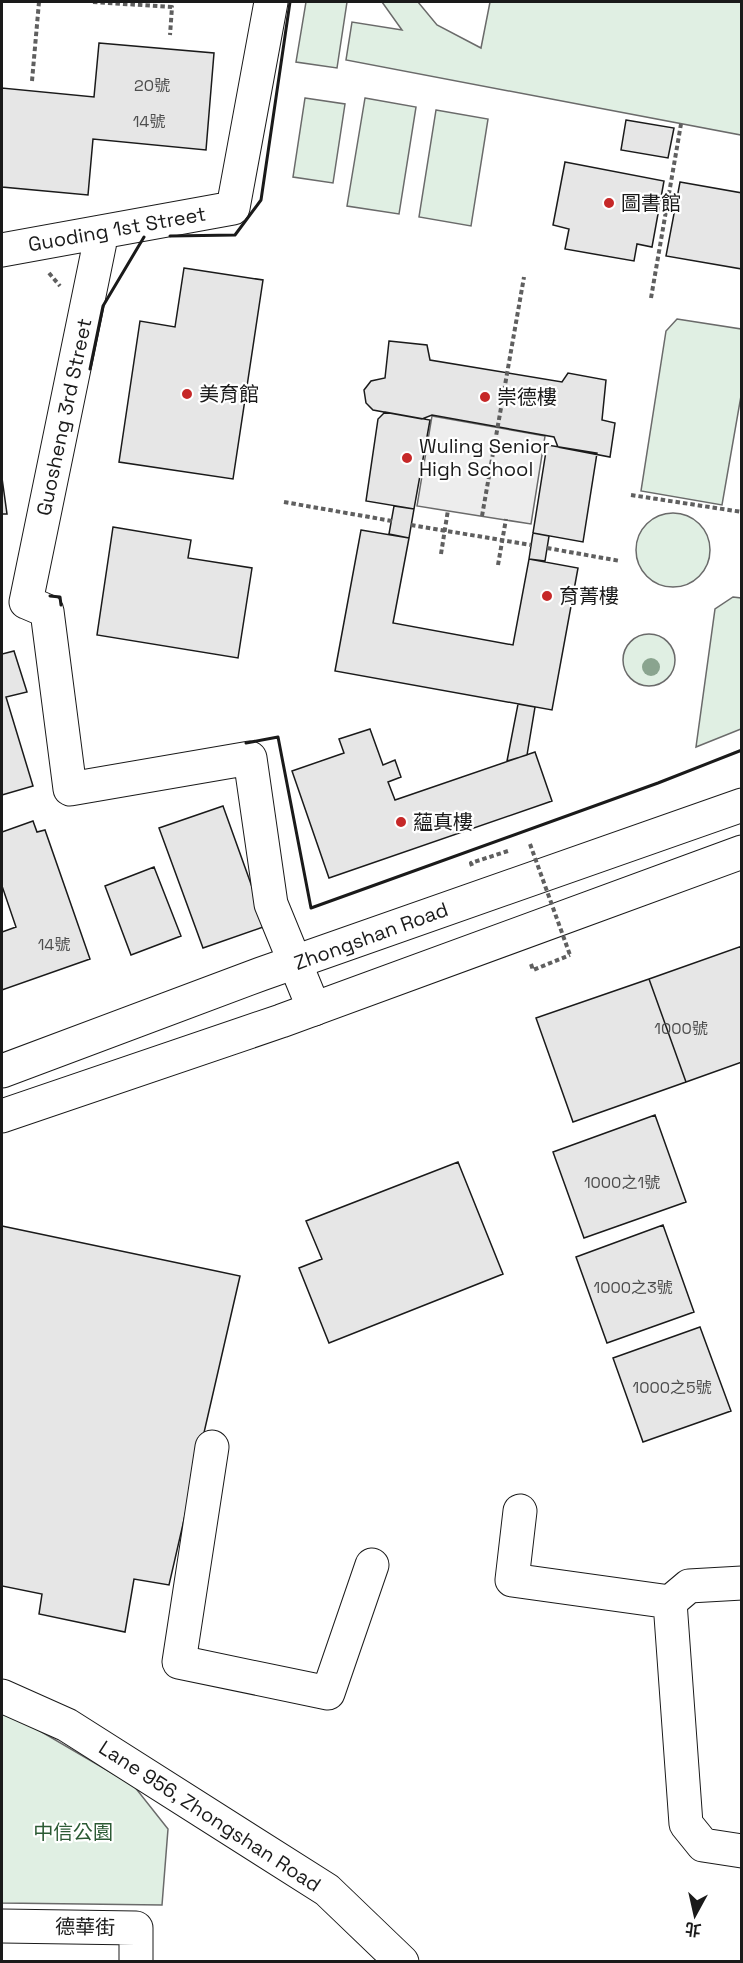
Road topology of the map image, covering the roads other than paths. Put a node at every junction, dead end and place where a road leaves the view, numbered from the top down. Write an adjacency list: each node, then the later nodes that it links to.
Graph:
1 (271, 2): 2 (main road, Guoding 1st Street)
2 (102, 232): 3 (main road, Guoding 1st Street); 4 (main road, Guosheng 3rd Street)
3 (2, 250)
4 (14, 606): 7 (main road)
5 (741, 805): 7 (main road, Zhongshan Road)
6 (741, 852): 8 (main road)
7 (294, 963): 8 (main road); 9 (main road, Zhongshan Road)
8 (314, 1009): 10 (main road)
9 (2, 1071)
10 (2, 1116)
11 (212, 1447): 13 (main road)
12 (520, 1511): 15 (main road)
13 (372, 1565)
14 (741, 1583): 15 (main road)
15 (670, 1602): 17 (main road)
16 (2, 1696): 20 (main road, Lane 956, Zhongshan Road)
17 (741, 1851)
18 (2, 1926): 19 (main road, 德華街)
19 (136, 1962)
20 (402, 1962)

